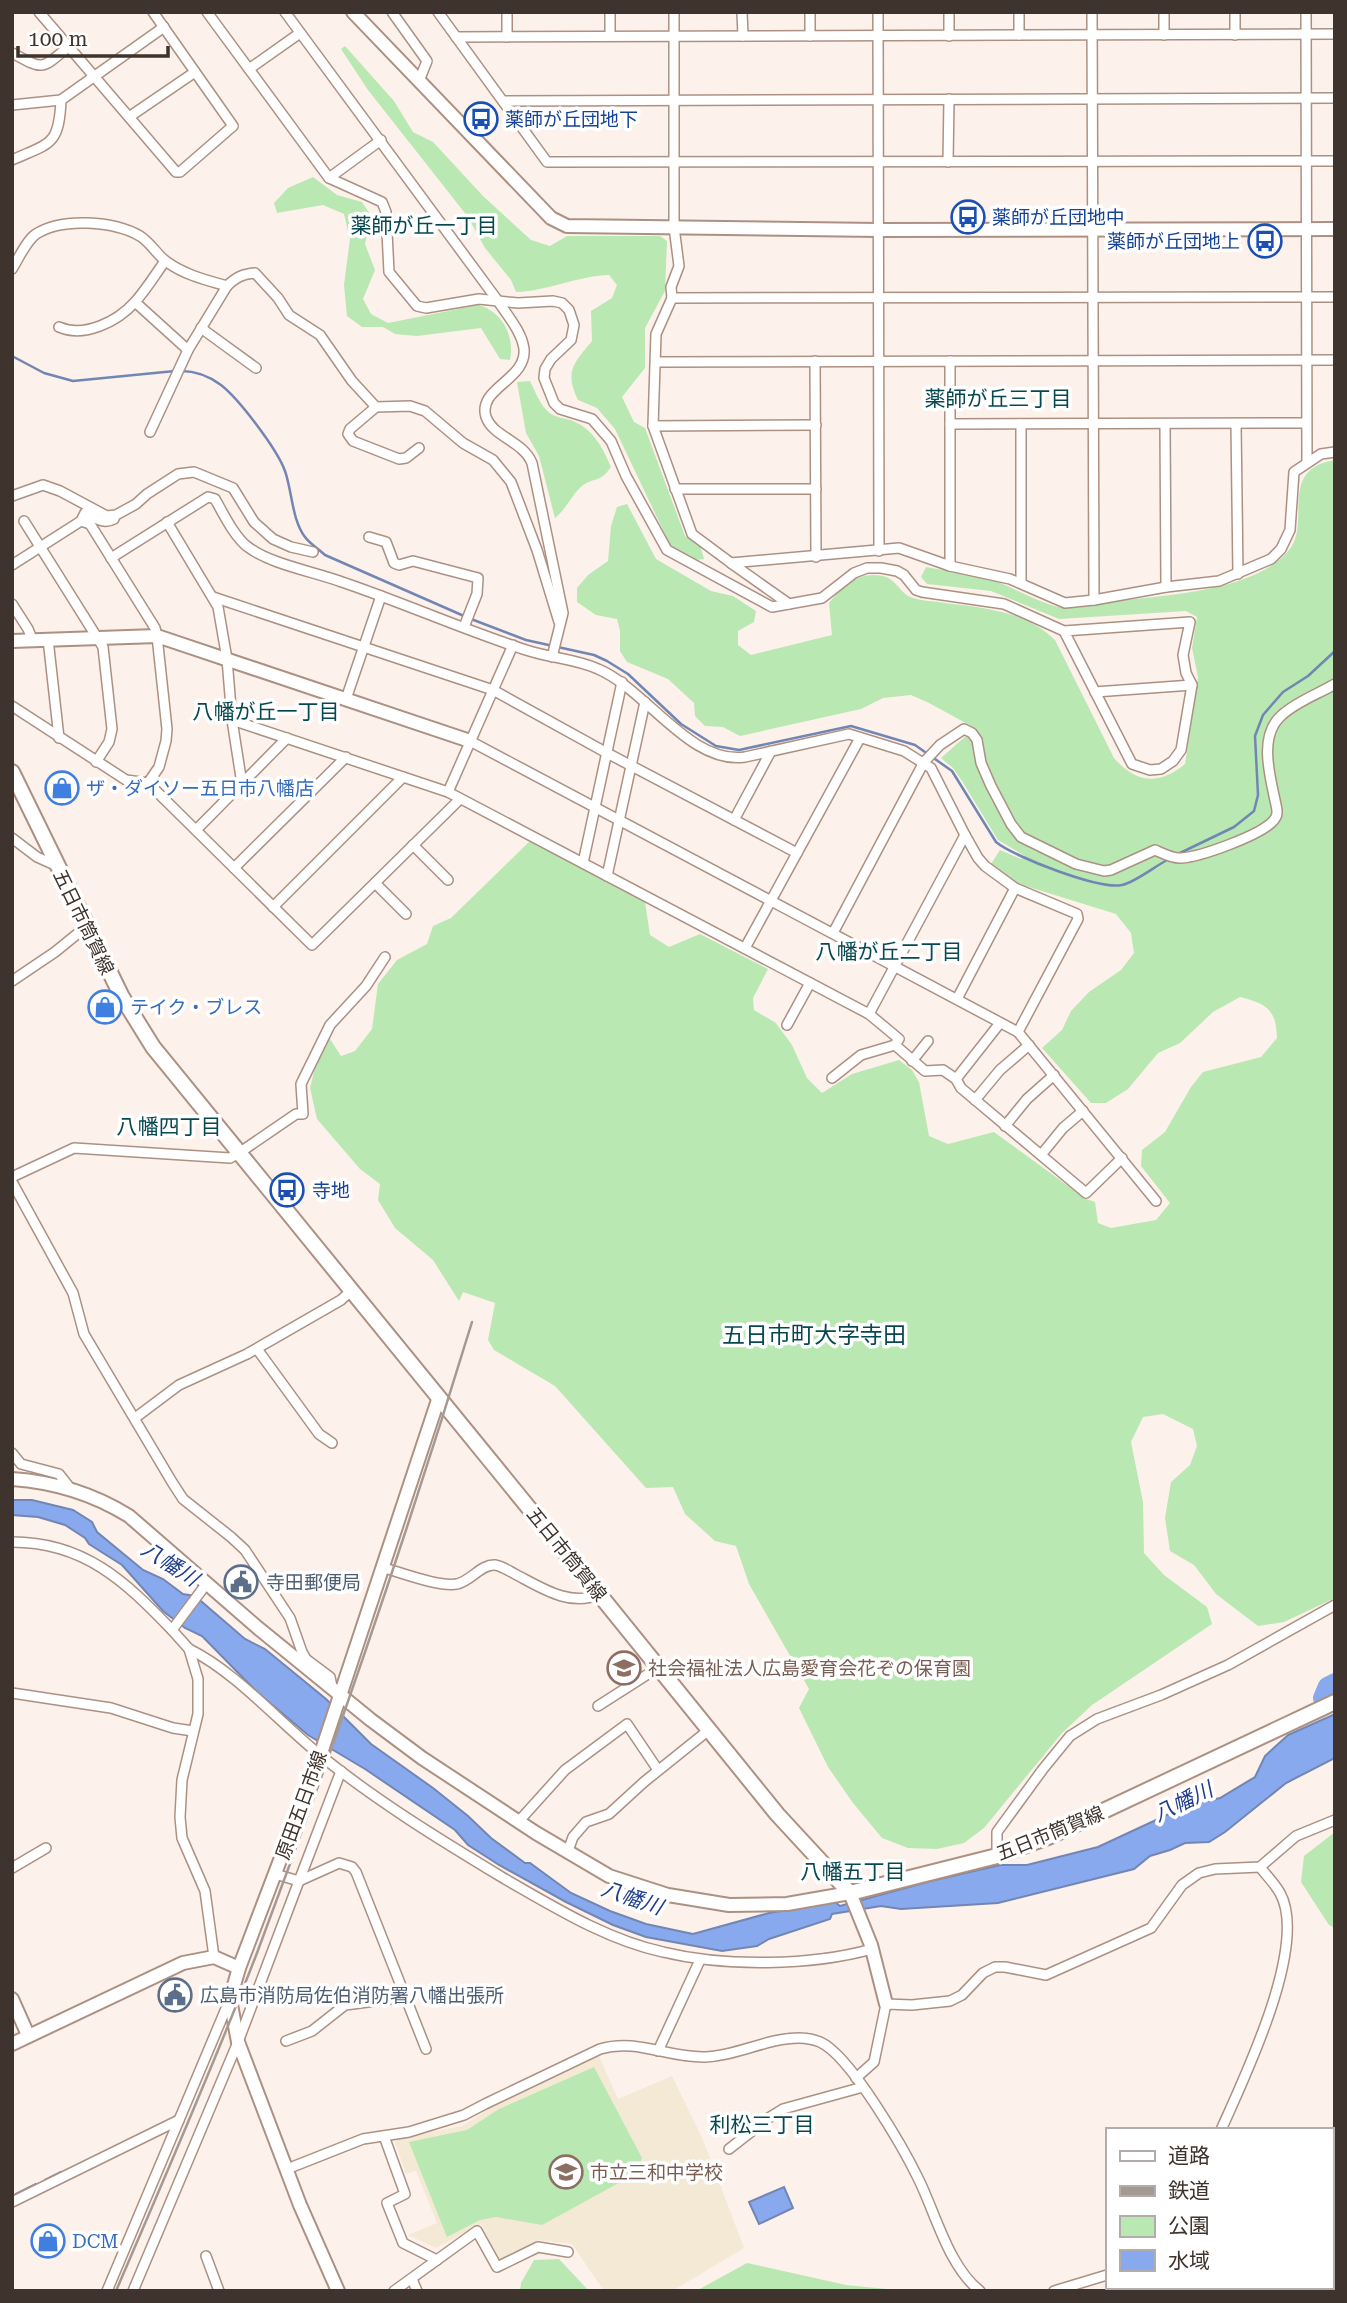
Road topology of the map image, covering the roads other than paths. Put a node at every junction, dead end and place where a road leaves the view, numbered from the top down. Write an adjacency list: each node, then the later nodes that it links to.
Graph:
1 (39, 12): 36 (street)
2 (153, 12): 20 (street)
3 (207, 12): 38 (street)
4 (285, 12): 21 (street)
5 (353, 12): 41 (street)
6 (392, 12): 41 (street)
7 (438, 12): 34 (street)
8 (507, 12): 35 (street)
9 (610, 12): 28 (street)
10 (674, 12): 29 (street)
11 (742, 12): 30 (street)
12 (810, 12): 31 (street)
13 (878, 12): 32 (street)
14 (948, 12): 33 (street)
15 (1019, 12): 23 (street)
16 (1092, 12): 24 (street)
17 (1164, 12): 25 (street)
18 (1235, 12): 26 (street)
19 (1306, 12): 27 (street)
20 (164, 27): 39 (street); 40 (street)
21 (300, 33): 38 (street); 52 (street)
22 (1335, 34): 27 (street)
23 (1019, 35): 24 (street); 33 (street)
24 (1092, 35): 25 (street); 42 (street)
25 (1164, 35): 26 (street)
26 (1235, 35): 27 (street)
27 (1306, 35): 47 (street)
28 (610, 36): 29 (street); 35 (street)
29 (674, 36): 30 (street); 44 (street)
30 (743, 36): 31 (street)
31 (810, 36): 32 (street)
32 (878, 36): 33 (street); 45 (street)
33 (948, 36)
34 (456, 37): 35 (street); 49 (street)
35 (508, 37)
36 (68, 47): 37 (street); 40 (street)
37 (12, 53)
38 (249, 69): 60 (street)
39 (195, 72): 51 (street); 51 (street)
40 (94, 77): 48 (street); 51 (street)
41 (419, 81): 61 (street)
42 (1093, 98): 46 (street); 47 (street); 59 (street)
43 (1335, 98): 47 (street)
44 (675, 99): 45 (street); 49 (street); 56 (street)
45 (878, 99): 46 (street); 57 (street)
46 (949, 99): 58 (street)
47 (1306, 99): 54 (street)
48 (61, 100): 50 (street); 53 (street)
49 (503, 101): 56 (street)
50 (12, 106)
51 (129, 117)
52 (381, 140): 60 (street); 74 (street)
53 (12, 160)
54 (1306, 161): 55 (street); 59 (street); 63 (street)
55 (1335, 161)
56 (674, 162): 57 (street); 61 (street)
57 (878, 162): 58 (street); 65 (street)
58 (948, 162): 59 (street)
59 (1092, 162): 62 (street)
60 (329, 177): 74 (street)
61 (674, 227): 65 (street); 71 (street)
62 (1093, 229): 63 (street); 65 (street); 73 (street)
63 (1306, 229): 64 (street); 69 (street)
64 (1335, 229)
65 (879, 230): 72 (street)
66 (165, 261): 67 (street); 68 (street); 75 (street)
67 (12, 269)
68 (227, 286): 77 (street); 87 (street)
69 (1307, 297): 70 (street); 73 (street); 80 (street)
70 (1335, 297)
71 (672, 298): 72 (street); 84 (street)
72 (878, 298): 73 (street); 82 (street)
73 (1093, 298): 79 (street)
74 (498, 301): 123 (street); 124 (street)
75 (135, 302): 76 (street); 78 (street)
76 (59, 327)
77 (201, 328): 78 (street); 86 (street)
78 (188, 350): 96 (street)
79 (1092, 360): 80 (street); 83 (street); 90 (street)
80 (1307, 360): 81 (street); 93 (street)
81 (1335, 360)
82 (878, 361): 83 (street); 85 (street); 109 (street)
83 (950, 361): 88 (street)
84 (656, 362): 85 (street); 95 (street)
85 (815, 362): 94 (street)
86 (256, 369)
87 (376, 407): 97 (street); 124 (street)
88 (950, 424): 89 (street); 115 (street)
89 (1021, 424): 90 (street); 117 (street)
90 (1093, 424): 91 (street); 121 (street)
91 (1165, 424): 92 (street); 118 (street)
92 (1236, 424): 93 (street); 116 (street)
93 (1306, 424): 99 (street)
94 (816, 425): 95 (street); 101 (street)
95 (653, 426): 100 (street)
96 (150, 432)
97 (419, 448)
98 (1335, 452): 99 (street)
99 (1307, 463): 116 (street)
100 (675, 489): 101 (street); 113 (street)
101 (816, 489): 111 (street)
102 (12, 496): 103 (street)
103 (116, 514): 104 (street); 110 (street)
104 (81, 520): 108 (street); 112 (street)
105 (24, 521): 108 (street)
106 (167, 523): 112 (street); 119 (street); 120 (street)
107 (369, 537): 125 (street)
108 (40, 548): 114 (street); 128 (street)
109 (879, 551): 111 (street); 115 (street)
110 (313, 552)
111 (816, 557): 113 (street)
112 (111, 558): 127 (street)
113 (731, 563): 123 (street)
114 (12, 565)
115 (950, 566): 117 (street)
116 (1238, 574): 118 (street)
117 (1021, 583): 121 (street)
118 (1166, 587): 121 (street)
119 (381, 596): 125 (street); 133 (street)
120 (213, 597): 133 (street); 135 (street)
121 (1094, 600)
122 (12, 604): 129 (street)
123 (789, 604): 126 (street)
124 (560, 623): 134 (street)
125 (464, 625): 132 (street)
126 (1064, 631): 138 (street); 140 (street)
127 (157, 636): 128 (street); 135 (street); 157 (street)
128 (97, 637): 130 (street); 152 (street)
129 (32, 639): 130 (street); 131 (street)
130 (48, 639): 145 (street)
131 (12, 641)
132 (513, 645): 134 (street); 139 (street)
133 (363, 647): 139 (street); 141 (street)
134 (553, 654): 136 (street)
135 (227, 659): 141 (street); 144 (street)
136 (622, 682): 142 (street); 150 (street)
137 (1335, 684): 153 (street)
138 (1192, 685): 140 (street); 140 (street)
139 (492, 690): 148 (street); 150 (street)
140 (1095, 692)
141 (346, 699): 148 (street)
142 (645, 702): 149 (street); 154 (street)
143 (12, 706): 145 (street)
144 (232, 720): 146 (street); 158 (street)
145 (59, 737): 152 (street)
146 (287, 738): 151 (street); 158 (street)
147 (860, 738): 149 (street); 153 (street); 168 (street)
148 (470, 741): 159 (street); 161 (street)
149 (771, 751): 162 (street)
150 (607, 753): 154 (street); 161 (street)
151 (346, 757): 156 (street); 171 (street)
152 (96, 762): 157 (street)
153 (924, 762): 165 (street); 180 (street)
154 (631, 764): 162 (street); 163 (street)
155 (12, 772): 170 (main road, 五日市筒賀線)
156 (403, 777): 159 (street); 177 (street)
157 (148, 783): 164 (street)
158 (242, 784): 164 (street)
159 (448, 792): 160 (street)
160 (460, 799): 167 (street); 169 (street)
161 (594, 807): 163 (street); 169 (street)
162 (734, 820): 168 (street)
163 (619, 821): 172 (street); 176 (street)
164 (196, 830): 171 (street)
165 (965, 835): 175 (street); 183 (street)
166 (12, 838): 170 (street)
167 (413, 845): 173 (street); 174 (street)
168 (797, 853): 176 (street)
169 (583, 863): 172 (street)
170 (57, 866): 179 (main road, 五日市筒賀線)
171 (233, 868): 177 (street)
172 (607, 876): 181 (street)
173 (448, 880)
174 (375, 883): 177 (street); 178 (street)
175 (1015, 888): 186 (street); 190 (street)
176 (771, 901): 180 (street); 181 (street)
177 (273, 907)
178 (405, 914)
179 (87, 926): 184 (street); 201 (main road, 五日市筒賀線)
180 (833, 933): 183 (street)
181 (745, 948): 185 (street)
182 (385, 957): 201 (street)
183 (894, 967): 186 (street); 187 (street)
184 (12, 981)
185 (810, 983): 187 (street); 189 (street)
186 (957, 999): 188 (street)
187 (869, 1014): 192 (street)
188 (1000, 1023): 190 (street); 197 (street)
189 (787, 1025)
190 (1017, 1032): 193 (street)
191 (928, 1041): 194 (street)
192 (895, 1045): 194 (street); 196 (street)
193 (1028, 1045): 195 (street); 198 (street)
194 (912, 1061): 197 (street)
195 (1054, 1076): 199 (street); 200 (street)
196 (832, 1078)
197 (956, 1079): 198 (street)
198 (975, 1100): 200 (street)
199 (1083, 1111): 202 (street); 203 (street)
200 (1005, 1126): 202 (street)
201 (239, 1153): 204 (street); 206 (main road, 五日市筒賀線)
202 (1041, 1155): 203 (street)
203 (1122, 1158): 205 (street)
204 (12, 1180): 209 (street)
205 (1156, 1201)
206 (352, 1290): 207 (street); 208 (main road, 五日市筒賀線)
207 (257, 1349): 209 (street); 210 (street)
208 (439, 1397): 215 (street, 原田五日市線); 217 (main road, 五日市筒賀線)
209 (135, 1418): 223 (street)
210 (332, 1443)
211 (12, 1453): 213 (street)
212 (12, 1479): 213 (street)
213 (70, 1488): 216 (street)
214 (12, 1542): 219 (street)
215 (384, 1568): 217 (street); 223 (street, 原田五日市線)
216 (205, 1585): 219 (street); 223 (street)
217 (599, 1594): 221 (main road, 五日市筒賀線)
218 (1335, 1605): 235 (street)
219 (173, 1628): 220 (street)
220 (189, 1649): 227 (street); 228 (street)
221 (659, 1667): 225 (street); 226 (main road, 五日市筒賀線)
222 (12, 1693): 227 (street)
223 (337, 1694): 228 (street, 原田五日市線); 232 (street)
224 (1335, 1702): 235 (main road, 五日市筒賀線)
225 (598, 1706)
226 (710, 1729): 229 (street); 240 (main road, 五日市筒賀線)
227 (193, 1731): 242 (street)
228 (321, 1752): 230 (street); 238 (street, 原田五日市線)
229 (658, 1770): 232 (street); 234 (street)
230 (341, 1771): 239 (street); 243 (street)
231 (1335, 1820): 236 (street)
232 (519, 1821): 234 (street)
233 (46, 1848): 237 (street)
234 (568, 1851): 240 (street)
235 (997, 1856): 240 (main road, 五日市筒賀線)
236 (1260, 1867): 248 (street); 258 (street)
237 (12, 1868)
238 (275, 1874): 239 (street); 244 (street, 原田五日市線)
239 (299, 1881): 245 (street); 251 (street)
240 (851, 1896): 241 (street)
241 (872, 1947): 243 (street); 248 (street)
242 (214, 1957): 244 (street); 249 (street)
243 (700, 1960): 254 (street)
244 (239, 1968): 246 (street, 原田五日市線)
245 (406, 1997): 250 (street); 253 (street)
246 (230, 1998): 251 (street, 原田五日市線); 257 (street)
247 (12, 1999): 249 (street)
248 (886, 2004): 255 (street)
249 (28, 2035): 252 (street)
250 (286, 2041)
251 (238, 2042): 261 (street, 原田五日市線); 269 (street)
252 (12, 2044)
253 (426, 2049)
254 (658, 2051): 255 (street); 259 (street)
255 (856, 2078): 256 (street)
256 (863, 2087): 260 (street); 274 (street)
257 (179, 2120): 262 (street); 268 (street)
258 (1222, 2128)
259 (384, 2137): 261 (street); 265 (street)
260 (729, 2149)
261 (287, 2169): 271 (street, 原田五日市線)
262 (12, 2202)
263 (568, 2252): 265 (street)
264 (206, 2256): 270 (street)
265 (437, 2260): 267 (street)
266 (1106, 2275): 275 (street)
267 (412, 2278): 272 (street); 273 (street)
268 (107, 2291)
269 (133, 2291)
270 (219, 2291)
271 (338, 2291)
272 (394, 2291)
273 (417, 2291)
274 (980, 2291)
275 (1054, 2291)

